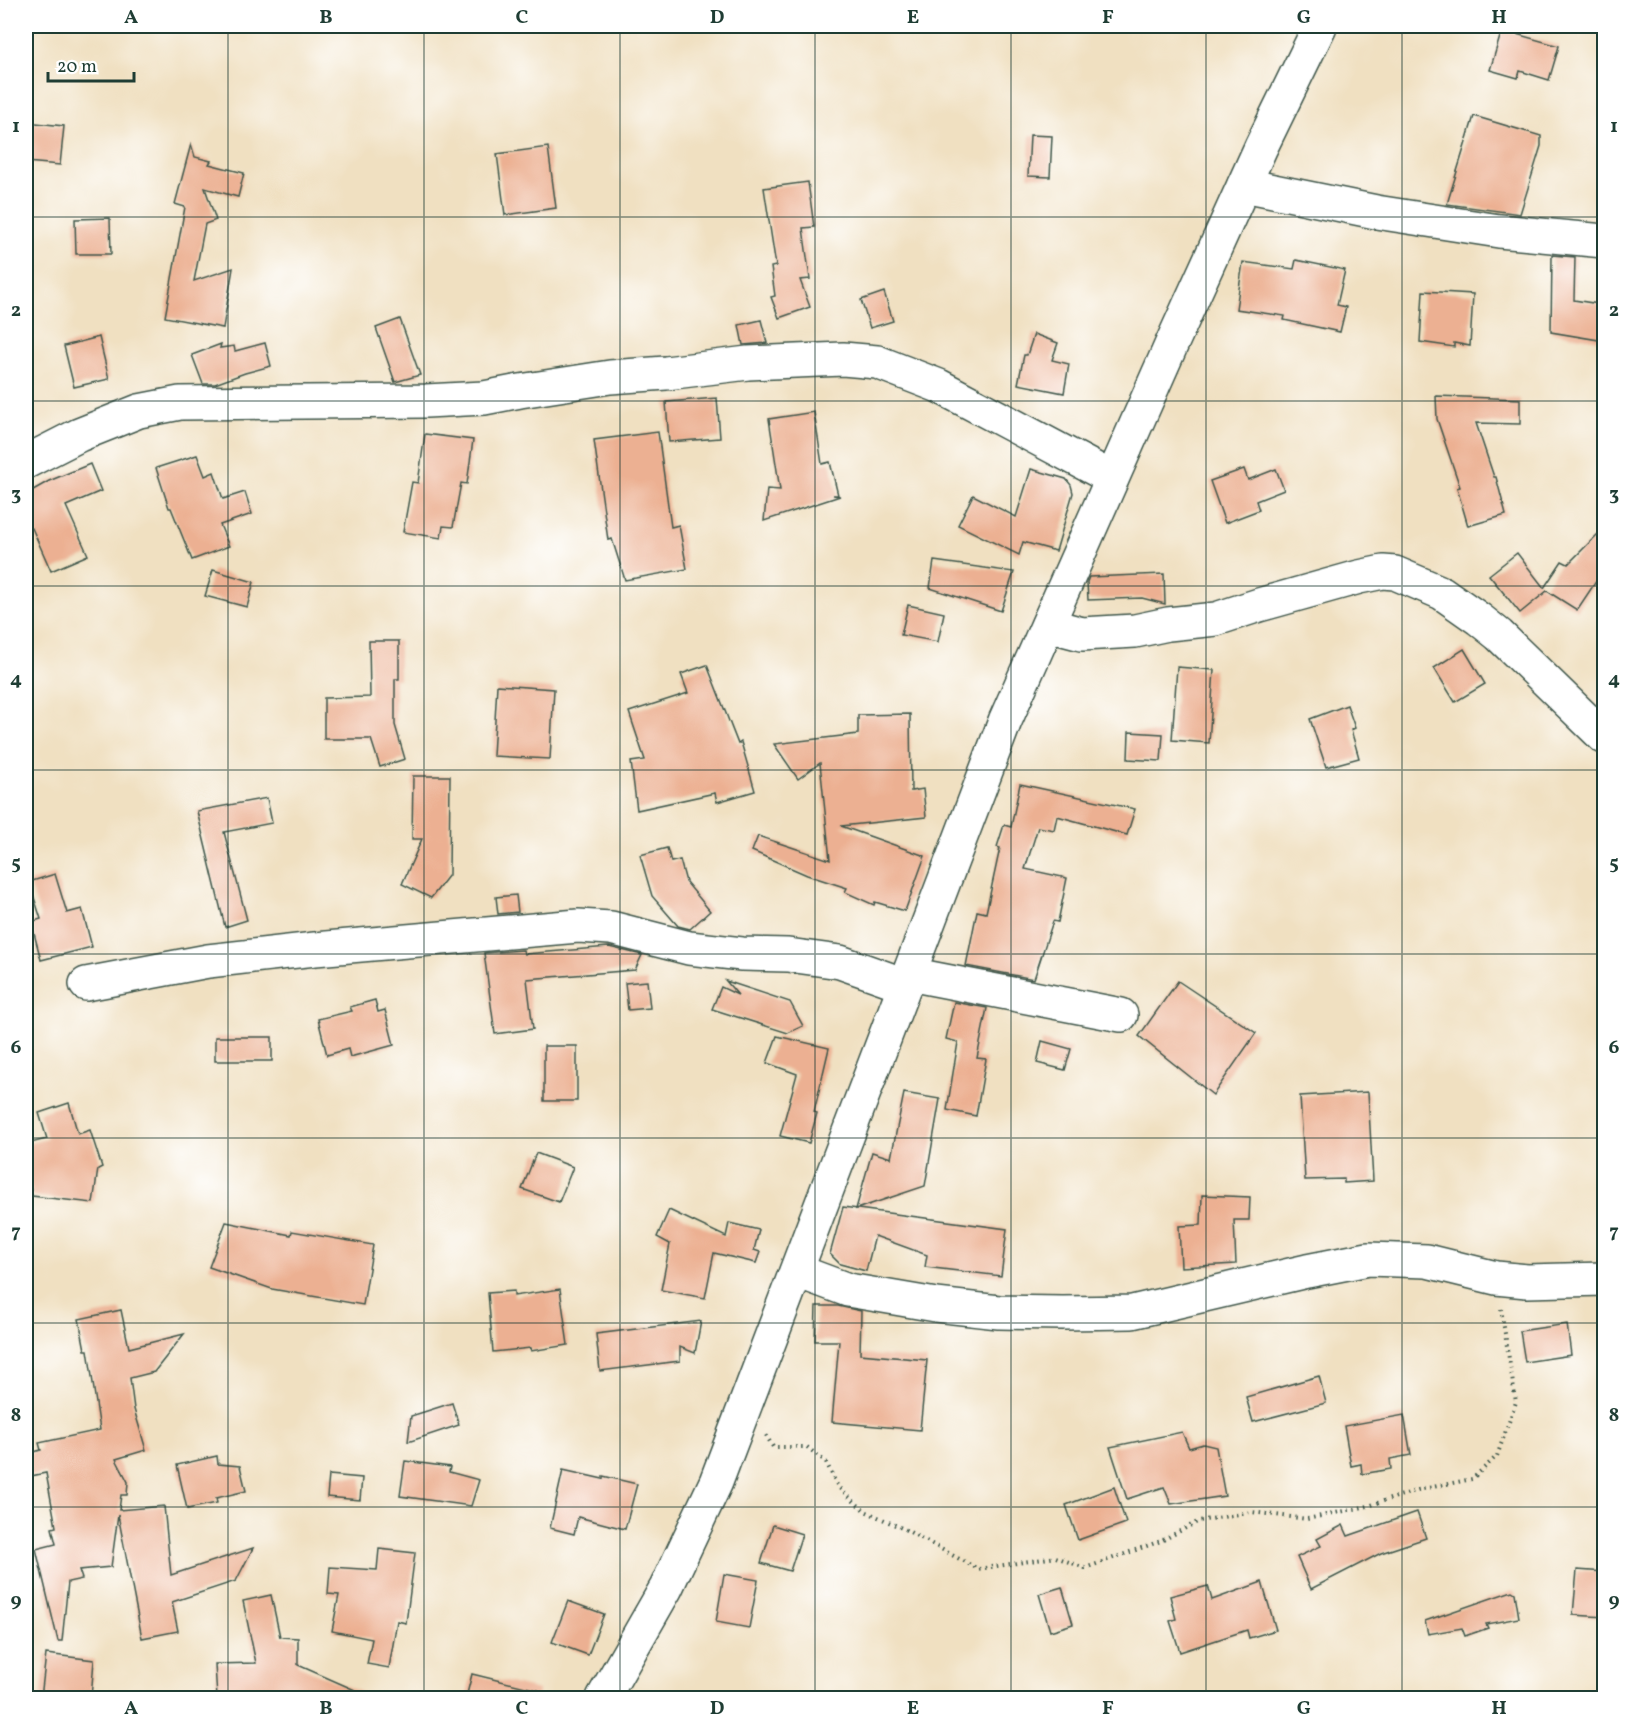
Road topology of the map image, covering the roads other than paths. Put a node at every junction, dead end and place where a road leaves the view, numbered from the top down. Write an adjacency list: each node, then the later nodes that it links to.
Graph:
1 (1320, 26): 2 (street)
2 (1244, 185): 3 (street); 5 (street)
3 (1605, 241)
4 (26, 462): 5 (street)
5 (1112, 478): 6 (street)
6 (1048, 625): 7 (street); 8 (street)
7 (1605, 737)
8 (907, 979): 9 (street); 10 (street); 11 (street)
9 (86, 984)
10 (1121, 1015)
11 (796, 1271): 12 (street); 13 (street)
12 (1605, 1279)
13 (603, 1698)

